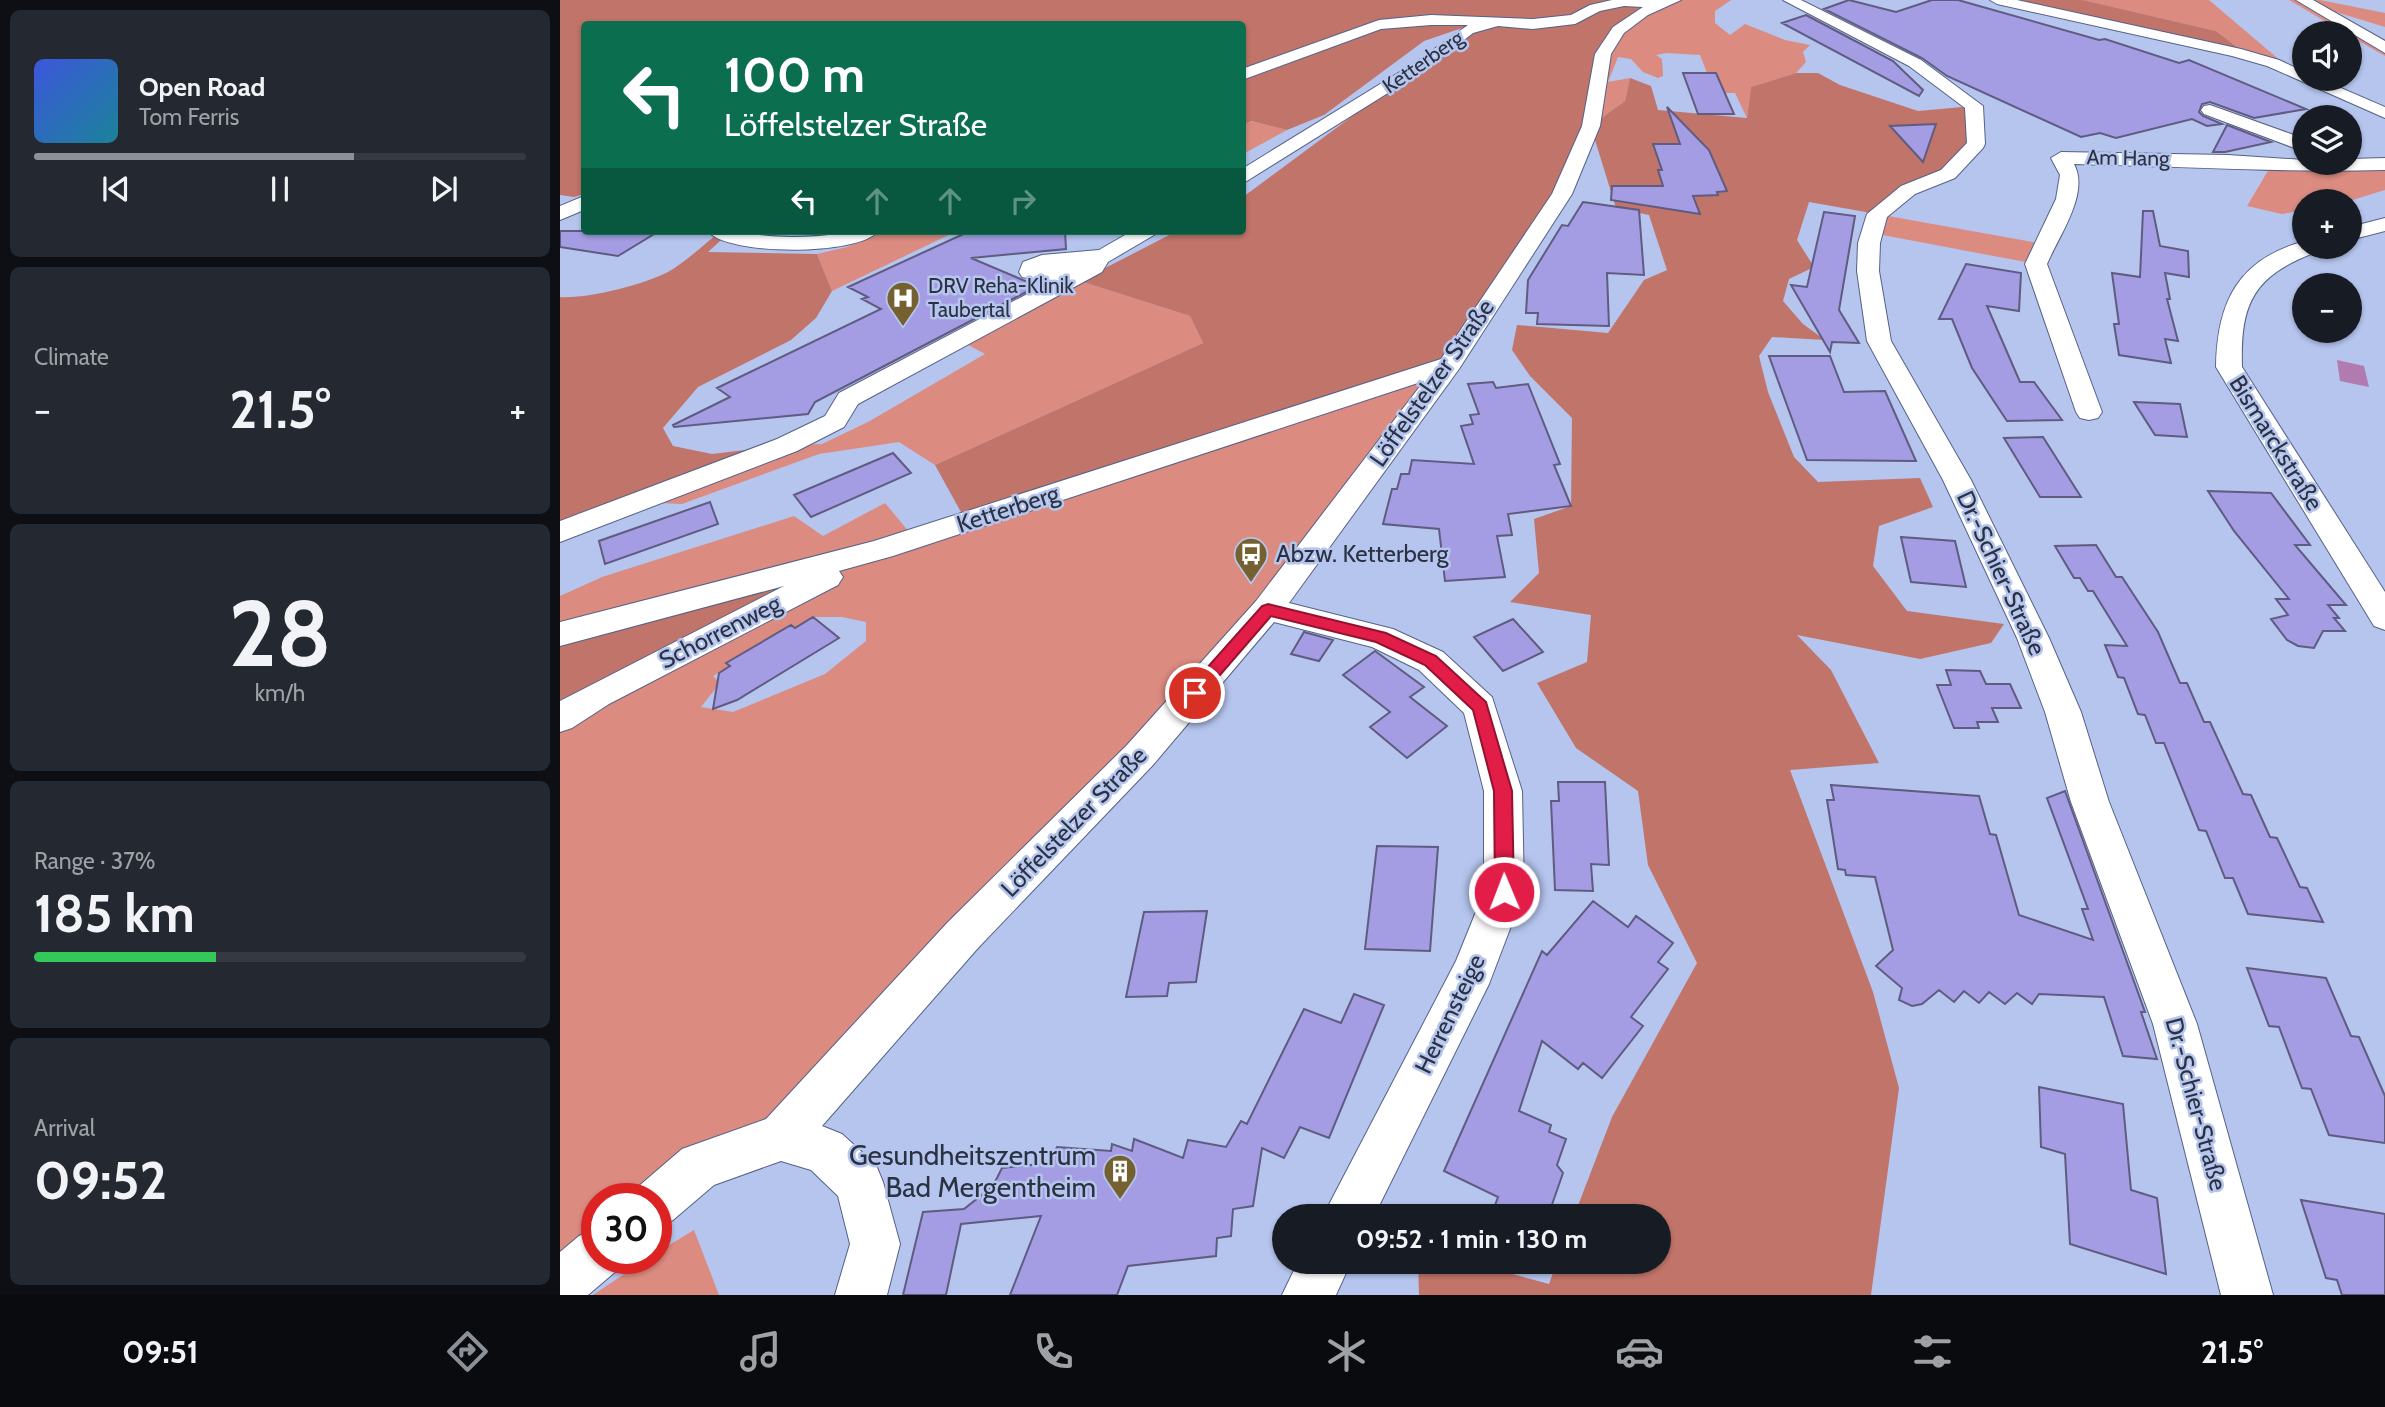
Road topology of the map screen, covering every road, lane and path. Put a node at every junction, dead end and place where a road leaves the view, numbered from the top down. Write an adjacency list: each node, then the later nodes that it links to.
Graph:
1 (1790, 0): 43 (street, Dr.-Schier-Straße)
2 (1997, 0): 9 (street)
3 (2303, 0): 8 (street)
4 (1669, 2): 5 (street, Ketterberg); 27 (street, Löffelstelzer Straße)
5 (1497, 21): 6 (street, Ketterberg); 10 (street)
6 (1462, 35): 7 (street); 18 (street, Ketterberg)
7 (1432, 38)
8 (2385, 48)
9 (2292, 72)
10 (1246, 74)
11 (2335, 91): 13 (street)
12 (2210, 110): 14 (street)
13 (2385, 113)
14 (2292, 141)
15 (2385, 158): 16 (street)
16 (2362, 159)
17 (2385, 164): 28 (street, Am Hang)
18 (1246, 176)
19 (581, 204): 20 (street)
20 (560, 214)
21 (2385, 224): 22 (street)
22 (2362, 231)
23 (731, 235): 24 (street)
24 (850, 235)
25 (1139, 235): 29 (street)
26 (2292, 252): 32 (street, Bismarckstraße)
27 (1450, 364): 30 (street, Ketterberg); 31 (street, Löffelstelzer Straße)
28 (2089, 412)
29 (560, 532)
30 (882, 549): 33 (street, Ketterberg); 34 (street, Schorrenweg)
31 (1268, 609): 35 (street, Löffelstelzer Straße); 37 (street, Herrensteige)
32 (2385, 618)
33 (560, 634)
34 (560, 718)
35 (781, 1137): 36 (street, Löffelstelzer Straße); 41 (street)
36 (672, 1189)
37 (1354, 1204)
38 (581, 1267): 40 (street)
39 (1319, 1274): 42 (street)
40 (560, 1285)
41 (861, 1295)
42 (1308, 1295)
43 (2247, 1295)

